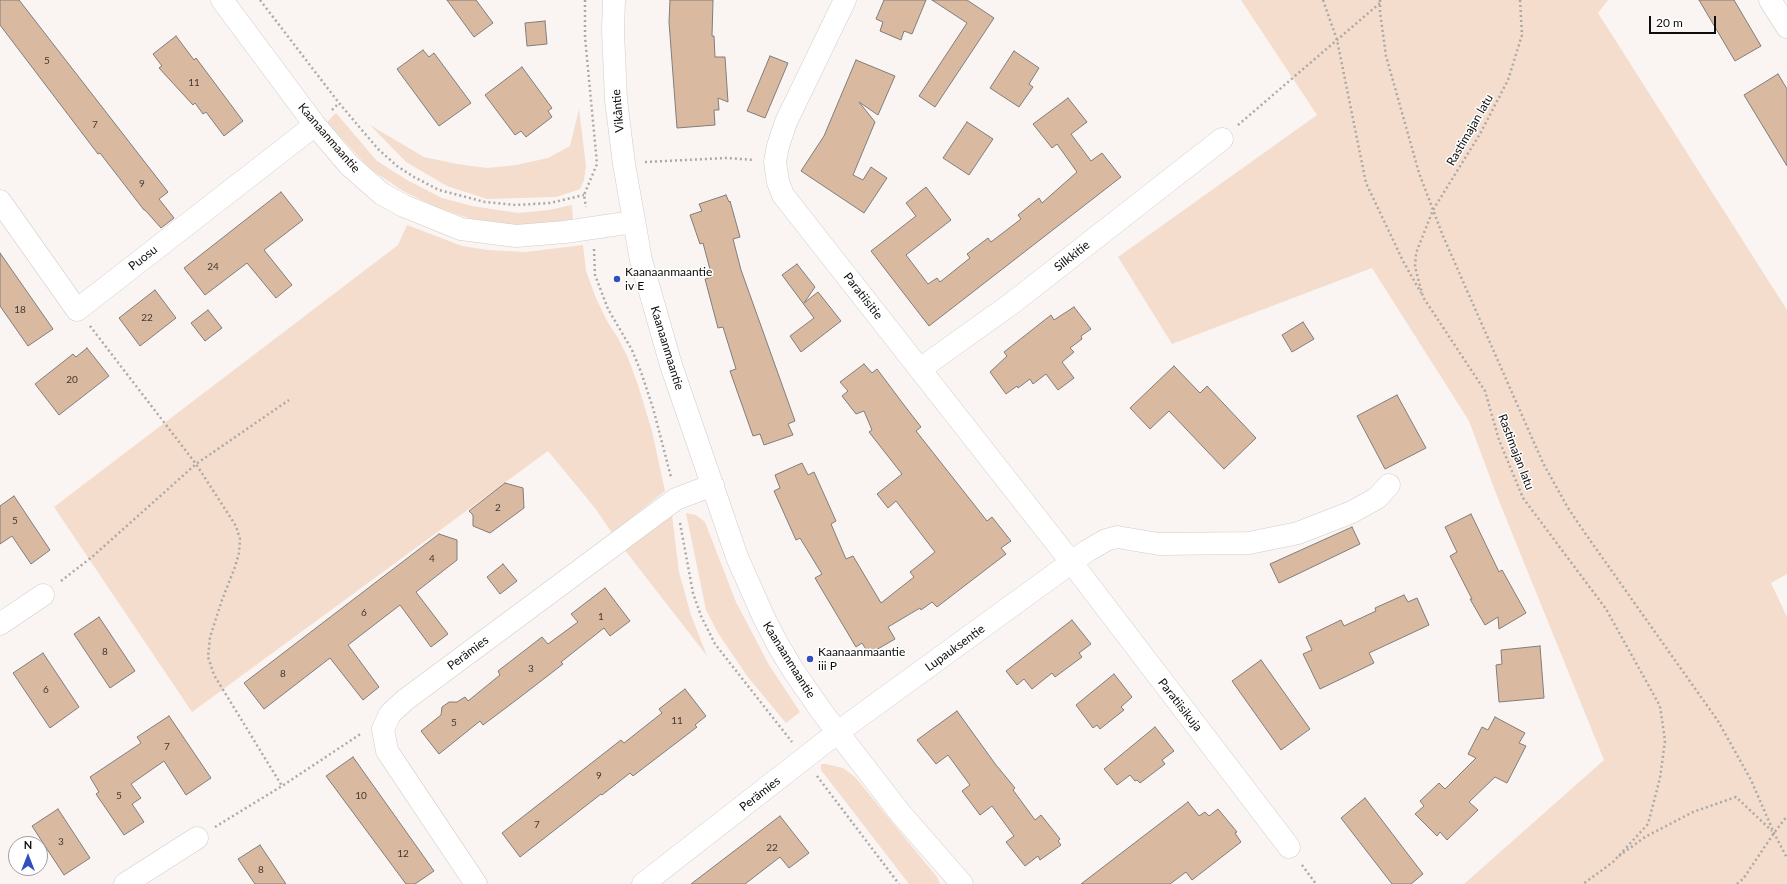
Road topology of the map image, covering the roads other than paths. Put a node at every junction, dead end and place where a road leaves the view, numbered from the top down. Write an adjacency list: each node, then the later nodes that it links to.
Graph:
1 (222, 0): 6 (street, Kaanaanmaantie)
2 (614, 0): 9 (street, Vikåntie)
3 (845, 0): 10 (street, Paratiisitie)
4 (1770, 0): 5 (street)
5 (1787, 27)
6 (315, 125): 8 (street, Puosu); 9 (street, Kaanaanmaantie)
7 (1222, 139): 10 (street, Silkkitie)
8 (0, 201)
9 (633, 222): 11 (street, Kaanaanmaantie)
10 (920, 369): 13 (street, Paratiisitie)
11 (712, 485): 16 (street, Kaanaanmaantie); 20 (street, Perämies)
12 (1388, 485): 13 (street, Lupauksentie)
13 (1072, 563): 16 (street, Lupauksentie); 18 (street, Paratiisikuja)
14 (43, 595): 15 (street)
15 (0, 624)
16 (838, 732): 21 (street, Perämies); 22 (street, Kaanaanmaantie)
17 (197, 838): 19 (street)
18 (1289, 847)
19 (125, 884)
20 (476, 884)
21 (643, 884)
22 (962, 884)

